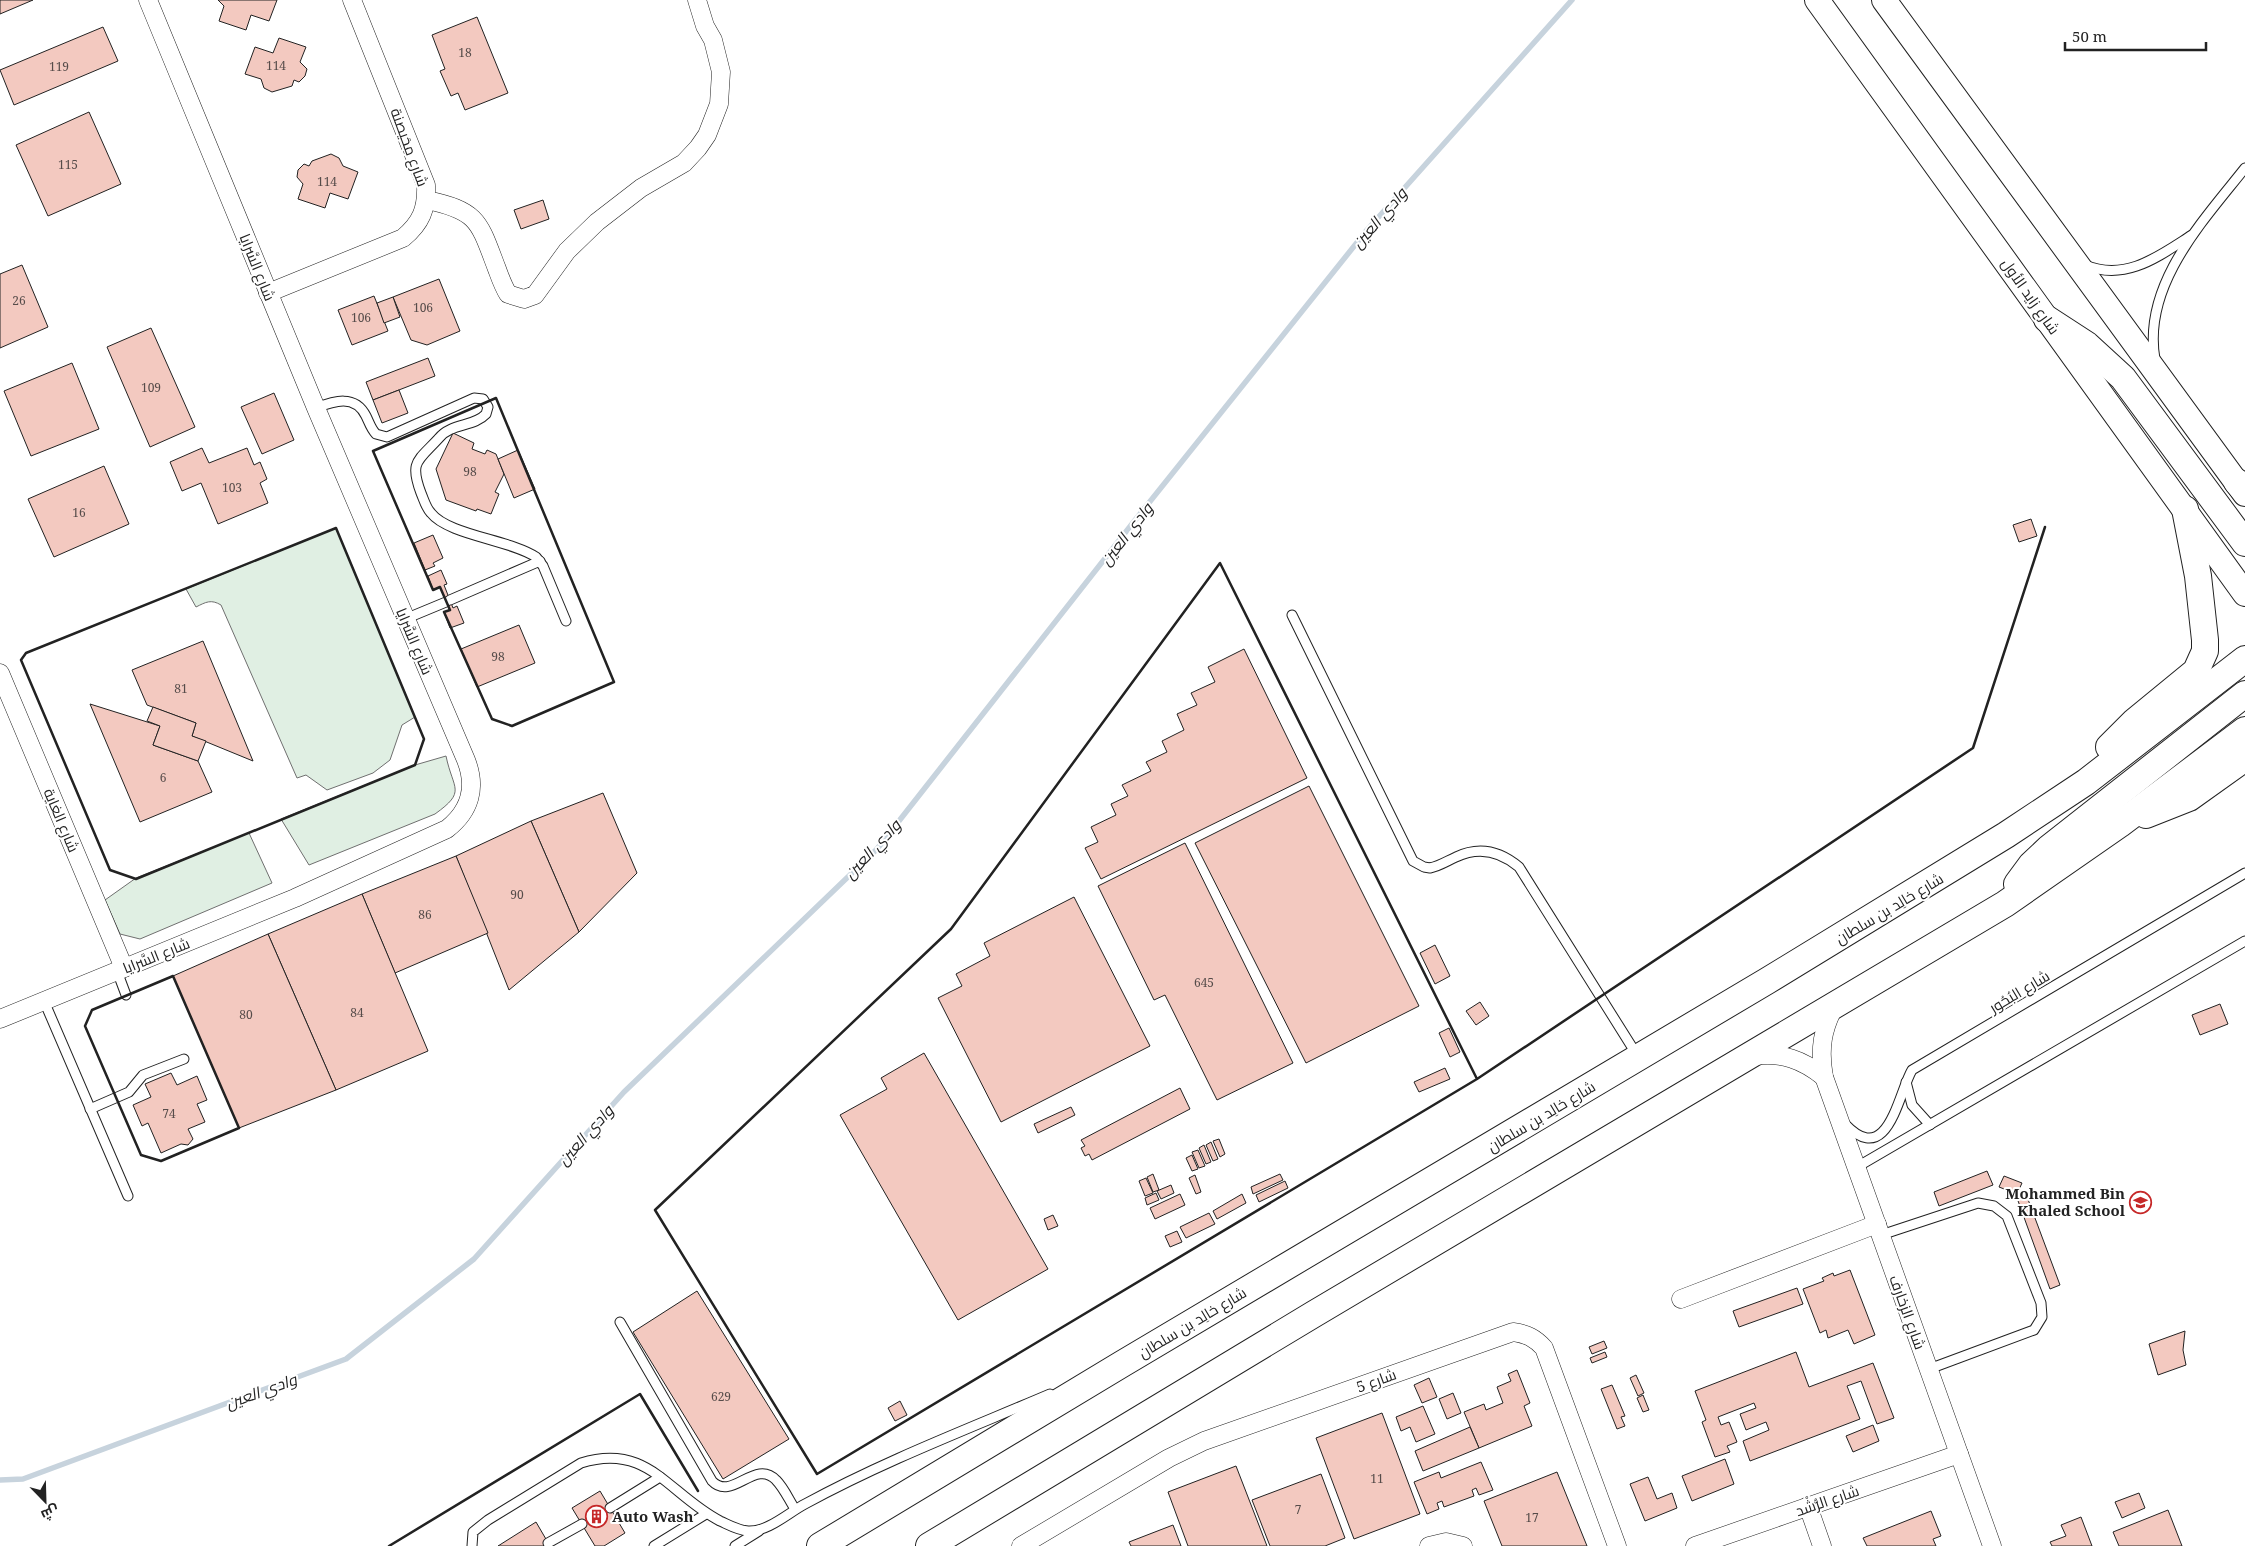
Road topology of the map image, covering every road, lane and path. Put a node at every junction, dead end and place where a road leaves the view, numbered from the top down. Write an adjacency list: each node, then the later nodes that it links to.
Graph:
1 (148, 0): 10 (street, شارع السَّرايا)
2 (352, 0): 7 (street, شارع مِحَيصنة)
3 (697, 0): 7 (street)
4 (1817, 0): 11 (main road, شارع زايد الأول)
5 (1884, 0): 9 (main road)
6 (2245, 168): 8 (lane)
7 (427, 200): 10 (street, شارع مِحَيصنة)
8 (2194, 233): 9 (lane); 12 (lane)
9 (2074, 260): 12 (main road)
10 (268, 293): 13 (street, شارع السَّرايا)
11 (2047, 319): 15 (main road, شارع زايد الأول); 16 (main road)
12 (2157, 371): 14 (main road)
13 (316, 408): 17 (lane); 20 (street, شارع السَّرايا)
14 (2242, 489)
15 (2186, 509): 18 (main road, شارع زايد الأول); 27 (main road)
16 (2245, 543)
17 (540, 562): 20 (lane); 21 (lane)
18 (2245, 594)
19 (1292, 615): 39 (lane)
20 (405, 619): 32 (street, شارع السَّرايا)
21 (566, 621)
22 (2245, 659): 27 (main road, شارع خالِد بن سلطان)
23 (0, 673): 32 (street, شارع الغاية)
24 (2245, 694): 30 (main road)
25 (2245, 730): 28 (main road)
26 (2245, 758): 28 (main road)
27 (2086, 782): 39 (main road, شارع خالِد بن سلطان)
28 (2120, 824): 30 (main road)
29 (2245, 873): 41 (lane, شارع البُحُور)
30 (2005, 904): 35 (main road)
31 (2245, 941): 44 (lane)
32 (120, 970): 33 (lane); 34 (street, شارع السَّرايا)
33 (126, 995)
34 (44, 1001): 36 (street, شارع السَّرايا); 42 (lane)
35 (1836, 1002): 37 (main road); 40 (street, شارع الزخارف)
36 (0, 1018)
37 (1749, 1056): 40 (street); 65 (main road)
38 (184, 1058): 42 (lane)
39 (1639, 1058): 50 (main road, شارع خالِد بن سلطان)
40 (1824, 1077): 43 (street, شارع الزخارف)
41 (1906, 1080): 43 (lane, شارع البُحُور); 44 (lane)
42 (90, 1108): 46 (lane)
43 (1839, 1118): 45 (street, شارع الزخارف)
44 (1930, 1125): 45 (lane)
45 (1857, 1167): 47 (street, شارع الزخارف)
46 (128, 1196)
47 (1879, 1229): 48 (street); 51 (street, شارع الزخارف); 51 (lane)
48 (1680, 1299)
49 (620, 1322): 56 (lane)
50 (1122, 1364): 56 (lane); 64 (main road, شارع خالِد بن سلطان)
51 (1929, 1369): 52 (street, شارع الزخارف)
52 (1959, 1454): 54 (street, شارع الرُّشْد); 72 (street, شارع الزخارف)
53 (660, 1477): 55 (lane); 57 (lane); 61 (lane)
54 (1808, 1506): 70 (street, شارع الرُّشْد); 71 (street)
55 (610, 1508)
56 (795, 1509): 59 (lane)
57 (706, 1514): 59 (lane); 62 (lane)
58 (582, 1524): 60 (lane)
59 (763, 1528): 63 (lane)
60 (548, 1543)
61 (472, 1546)
62 (654, 1546)
63 (735, 1546)
64 (820, 1546)
65 (929, 1546)
66 (1021, 1546): 69 (street, شارع 5)
67 (1429, 1546): 68 (street)
68 (1463, 1546)
69 (1616, 1546)
70 (1695, 1546)
71 (1822, 1546)
72 (1992, 1546)

